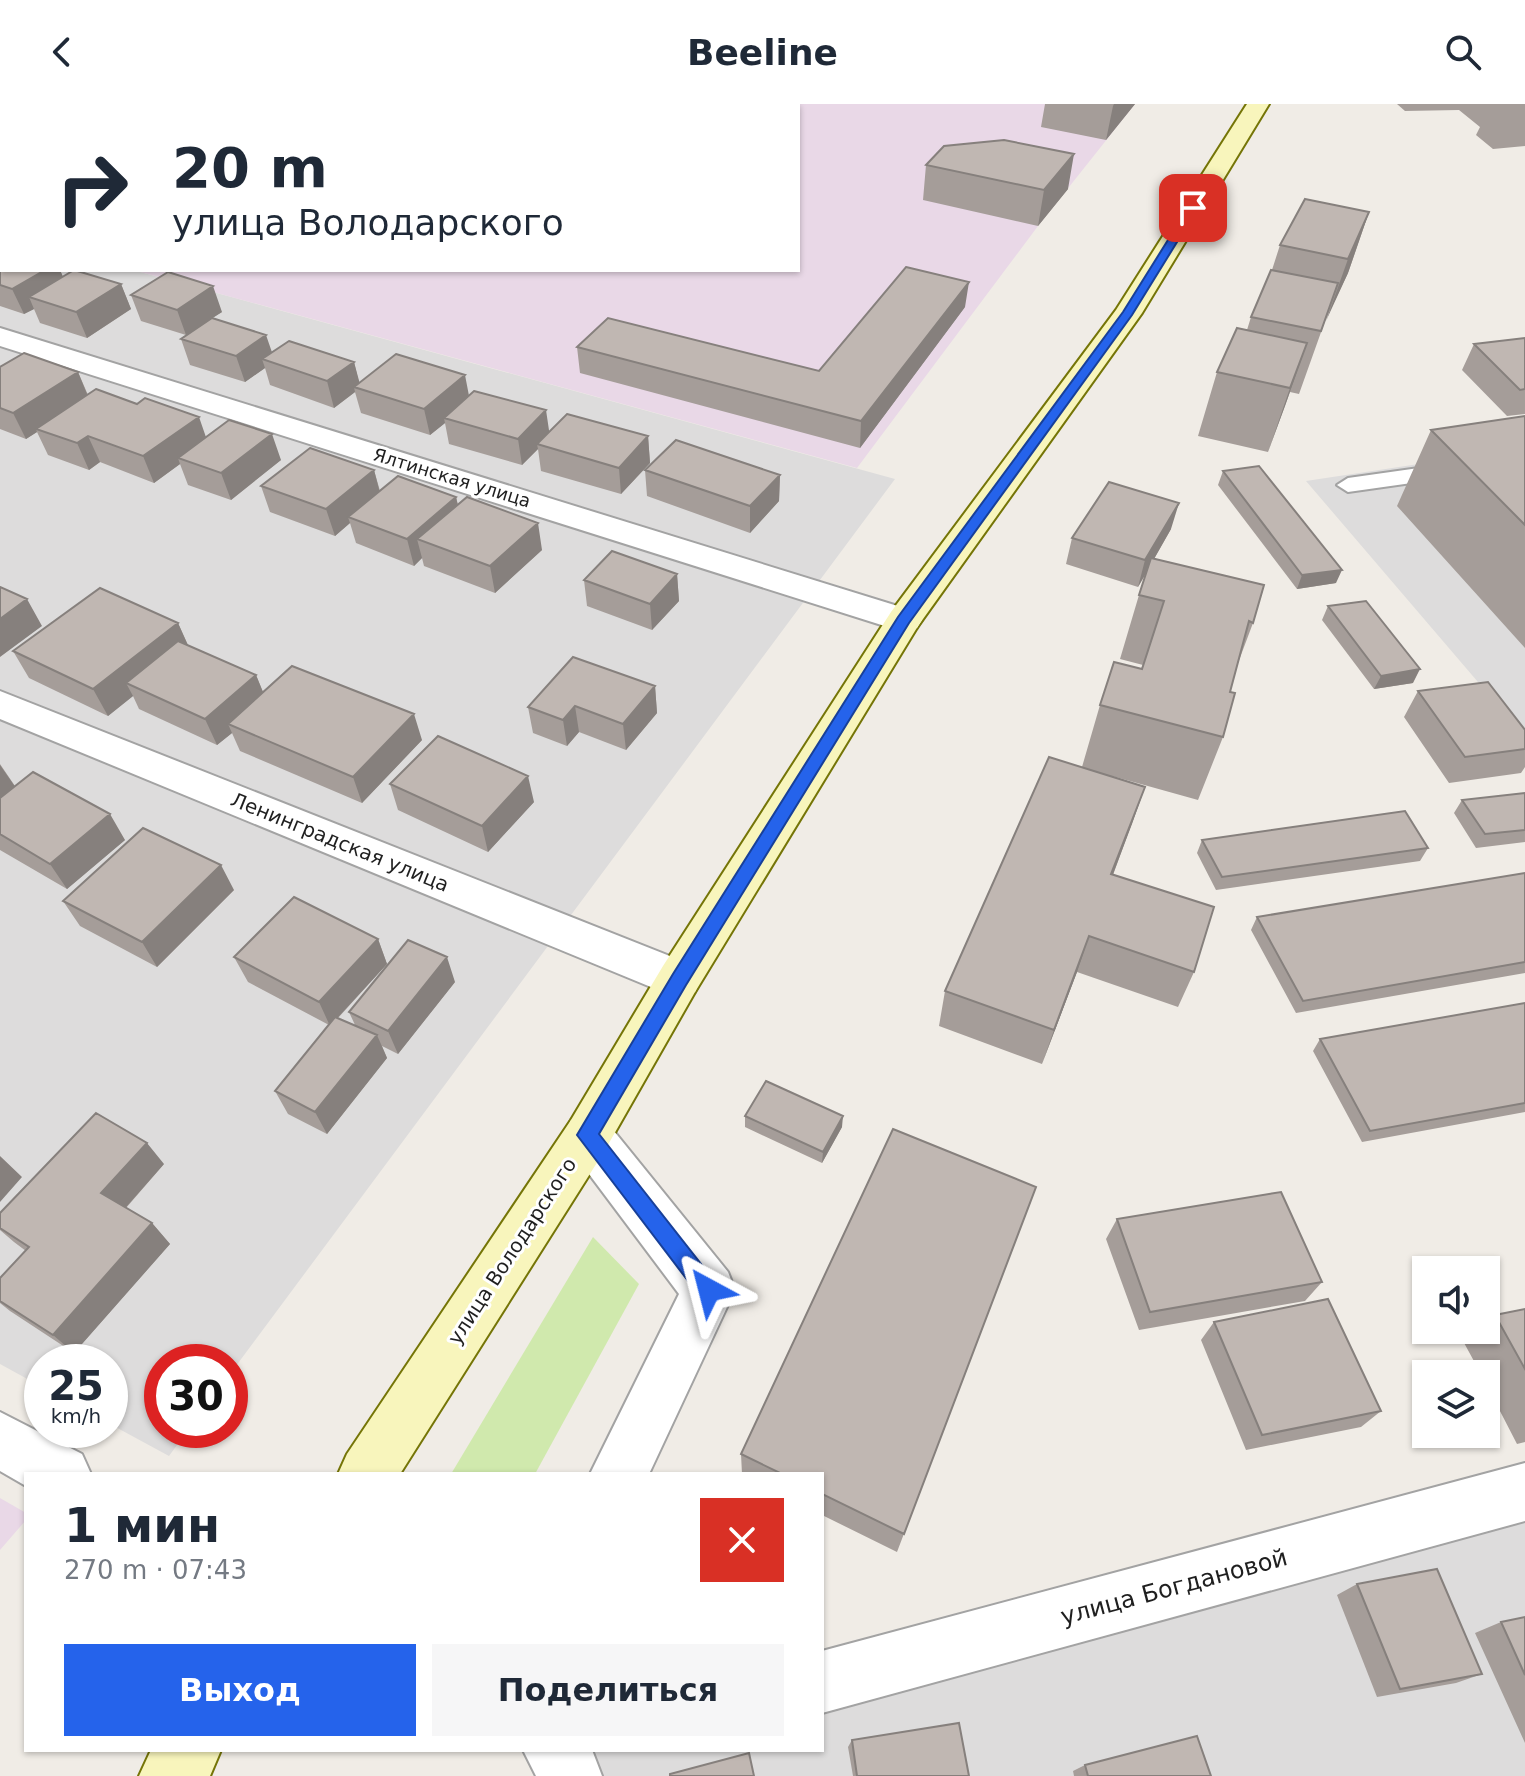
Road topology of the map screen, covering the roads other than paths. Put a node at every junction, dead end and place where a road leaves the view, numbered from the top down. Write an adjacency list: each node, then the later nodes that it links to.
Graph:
1 (1258, 104): 5 (main road, улица Володарского)
2 (0, 337): 5 (street, Ялтинская улица)
3 (1525, 460): 4 (lane)
4 (1348, 485)
5 (904, 620): 7 (main road, улица Володарского)
6 (0, 704): 7 (street, Ленинградская улица)
7 (679, 979): 8 (main road, улица Володарского)
8 (588, 1135): 11 (main road, улица Володарского); 12 (street)
9 (0, 1440): 10 (street)
10 (58, 1472)
11 (368, 1472)
12 (620, 1472)
13 (1525, 1492): 14 (street, улица Богдановой)
14 (824, 1681)
15 (188, 1752): 16 (main road)
16 (172, 1776)

